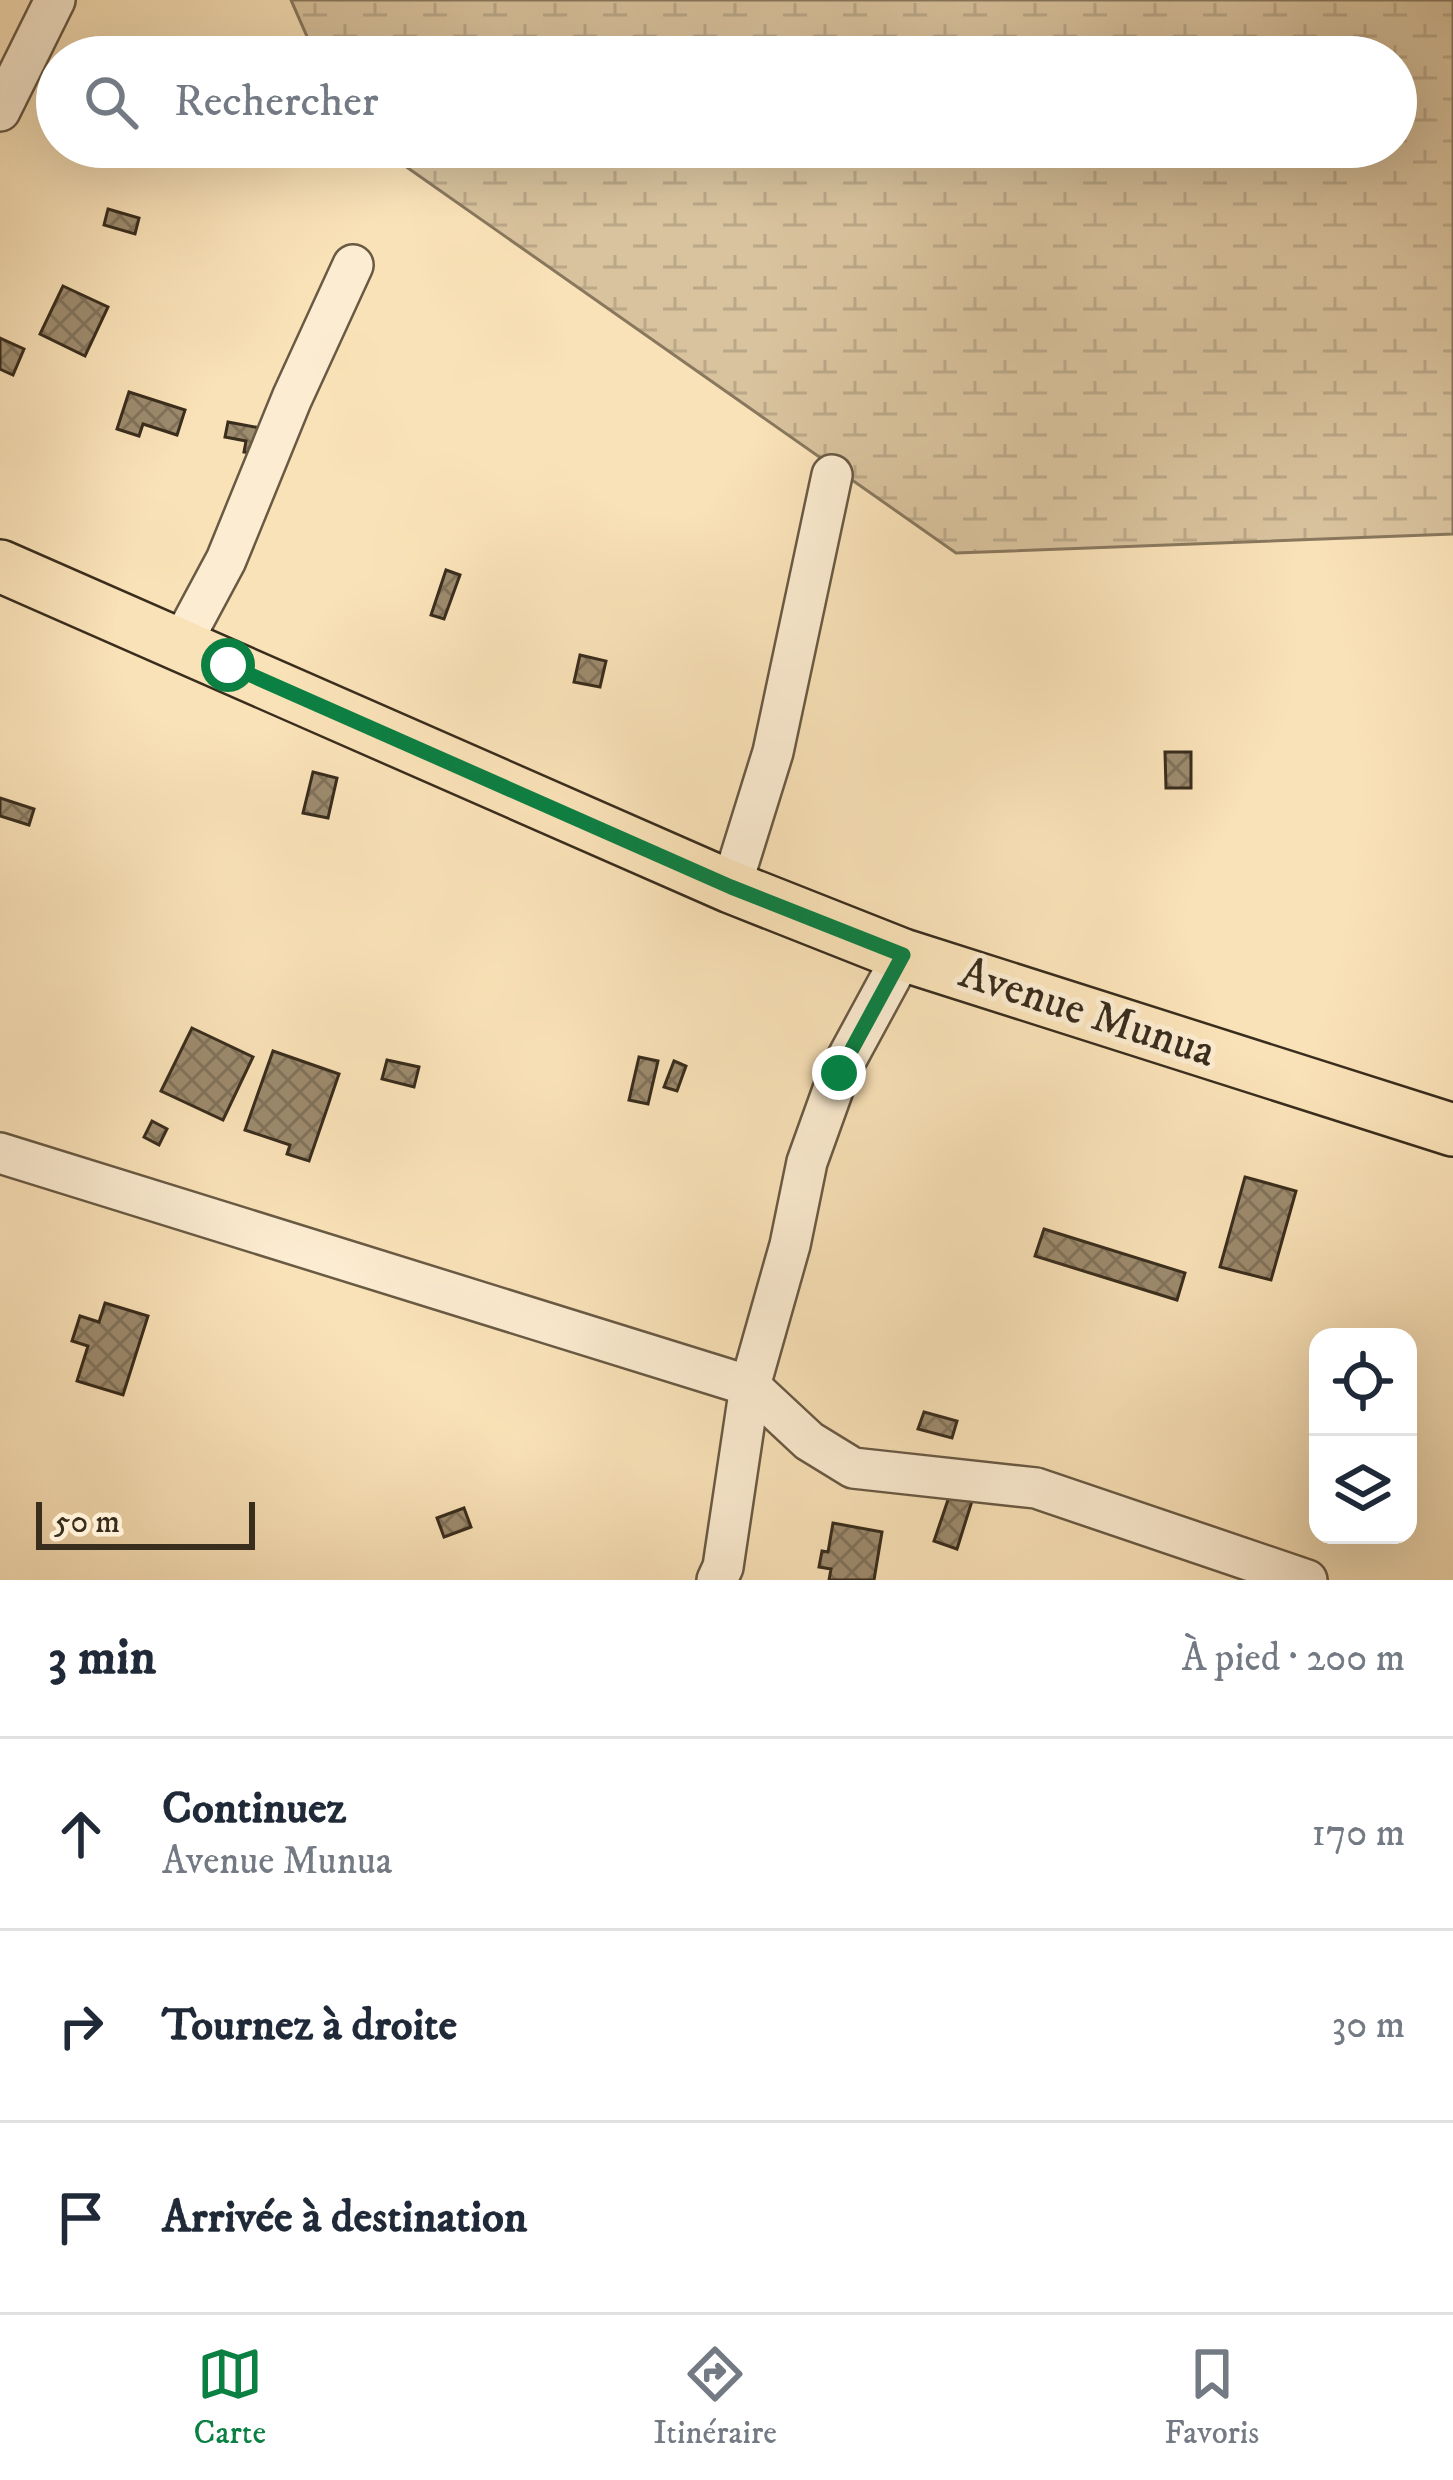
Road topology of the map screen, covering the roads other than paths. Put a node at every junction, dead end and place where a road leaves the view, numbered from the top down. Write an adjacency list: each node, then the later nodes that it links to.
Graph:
1 (55, 0): 2 (street)
2 (37, 36)
3 (36, 38): 4 (street)
4 (0, 111)
5 (353, 265): 8 (street)
6 (832, 475): 9 (street)
7 (0, 566): 8 (main road, Avenue Munua)
8 (181, 644): 9 (main road, Avenue Munua)
9 (731, 887): 10 (main road, Avenue Munua)
10 (903, 955): 11 (main road, Avenue Munua); 13 (street)
11 (1453, 1130)
12 (0, 1153): 13 (street)
13 (750, 1386): 14 (street); 15 (street)
14 (717, 1580)
15 (1307, 1580)

